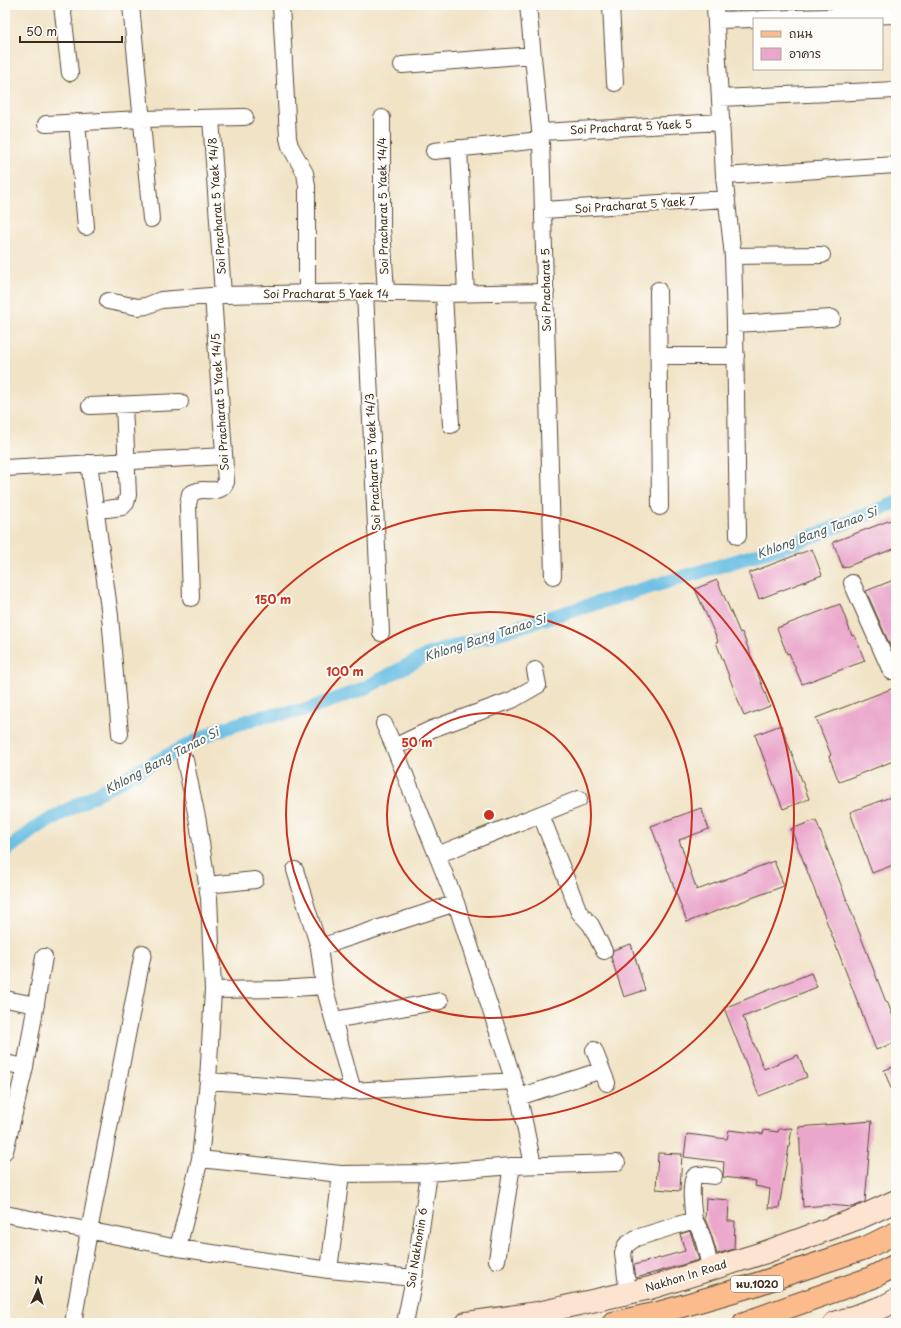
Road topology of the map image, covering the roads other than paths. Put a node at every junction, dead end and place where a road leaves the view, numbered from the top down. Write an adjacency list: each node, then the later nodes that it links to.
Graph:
1 (62, 5): 12 (street)
2 (131, 5): 17 (street)
3 (281, 5): 35 (street)
4 (528, 5): 10 (street, Soi Pracharat 5)
5 (611, 5): 13 (street)
6 (716, 13): 9 (street); 15 (street)
7 (896, 15): 8 (street)
8 (794, 18)
9 (753, 19)
10 (533, 55): 11 (street); 23 (street, Soi Pracharat 5)
11 (402, 64)
12 (70, 73)
13 (615, 83)
14 (896, 90): 15 (street)
15 (720, 98): 21 (street)
16 (245, 117): 18 (street)
17 (141, 118): 18 (street); 20 (street); 30 (street)
18 (211, 118): 41 (street, Soi Pracharat 5 Yaek 14/8)
19 (382, 118): 38 (street, Soi Pracharat 5 Yaek 14/4)
20 (77, 122): 22 (street); 31 (street)
21 (722, 122): 23 (street, Soi Pracharat 5 Yaek 5); 27 (street)
22 (46, 124)
23 (541, 136): 24 (street, Soi Pracharat 5 Yaek 5); 29 (street, Soi Pracharat 5)
24 (459, 148): 25 (street, Soi Pracharat 5 Yaek 5); 39 (street)
25 (434, 150)
26 (896, 165): 27 (street)
27 (724, 176): 28 (street)
28 (727, 199): 29 (street, Soi Pracharat 5 Yaek 7); 33 (street)
29 (543, 210): 37 (street, Soi Pracharat 5)
30 (151, 218)
31 (86, 227)
32 (822, 255): 33 (street)
33 (733, 256): 44 (street)
34 (658, 290): 45 (street)
35 (307, 292): 36 (street, Soi Pracharat 5 Yaek 14); 41 (street, Soi Pracharat 5 Yaek 14)
36 (365, 292): 38 (street, Soi Pracharat 5 Yaek 14); 61 (street, Soi Pracharat 5 Yaek 14/3)
37 (546, 292): 39 (street, Soi Pracharat 5 Yaek 14); 58 (street, Soi Pracharat 5)
38 (386, 293): 40 (street, Soi Pracharat 5 Yaek 14)
39 (466, 293): 40 (street, Soi Pracharat 5 Yaek 14)
40 (444, 294): 50 (street)
41 (218, 295): 42 (street, Soi Pracharat 5 Yaek 14); 51 (street, Soi Pracharat 5 Yaek 14/5)
42 (108, 301)
43 (832, 318): 44 (street)
44 (736, 324): 46 (street)
45 (659, 356): 46 (street); 55 (street)
46 (736, 356): 57 (street)
47 (180, 402): 48 (street)
48 (124, 405): 49 (street); 52 (street)
49 (90, 406)
50 (451, 425)
51 (224, 456): 52 (street); 60 (street, Soi Pracharat 5 Yaek 14/5)
52 (127, 461): 53 (street); 56 (street)
53 (89, 463): 54 (street); 65 (street)
54 (5, 468)
55 (660, 507)
56 (107, 509)
57 (738, 536)
58 (553, 576)
59 (852, 583): 63 (street)
60 (191, 598)
61 (381, 633)
62 (535, 670): 66 (street)
63 (891, 671)
64 (384, 724): 66 (street)
65 (120, 734)
66 (394, 747): 70 (street)
67 (185, 760): 73 (street)
68 (579, 799): 69 (street)
69 (541, 815): 70 (street); 76 (street)
70 (436, 855): 74 (street)
71 (295, 870): 75 (street)
72 (255, 880): 73 (street)
73 (207, 885): 80 (street)
74 (456, 903): 75 (street); 89 (street)
75 (319, 947): 79 (street)
76 (604, 951)
77 (143, 953): 103 (street)
78 (44, 957): 83 (street)
79 (324, 986): 80 (street); 84 (street)
80 (213, 990): 88 (street)
81 (5, 999): 83 (street)
82 (440, 1001): 84 (street)
83 (36, 1005): 87 (street)
84 (334, 1020): 90 (street)
85 (594, 1050): 91 (street)
86 (5, 1063): 87 (street)
87 (25, 1067): 92 (street)
88 (208, 1081): 90 (street); 93 (street)
89 (514, 1081): 90 (street); 91 (street)
90 (353, 1091)
91 (519, 1097): 95 (street)
92 (5, 1151)
93 (200, 1159): 98 (street); 105 (street)
94 (617, 1163): 95 (street)
95 (533, 1165): 96 (street)
96 (512, 1166): 97 (street); 106 (street)
97 (429, 1173): 98 (street); 110 (street, Soi Nakhonin 6)
98 (341, 1174): 109 (street)
99 (714, 1176): 102 (street)
100 (896, 1201): 108 (main road, Nakhon In Road / นบ.1020)
101 (5, 1214): 103 (street)
102 (694, 1220): 108 (street); 111 (street)
103 (89, 1231): 105 (street); 113 (street)
104 (896, 1233): 116 (main road, นบ.1020)
105 (178, 1248): 109 (street)
106 (497, 1260)
107 (896, 1265): 117 (main road)
108 (710, 1268): 111 (main road, Nakhon In Road / นบ.1020)
109 (329, 1270): 110 (street)
110 (414, 1278): 114 (street, Soi Nakhonin 6)
111 (628, 1294): 115 (main road, Nakhon In Road / นบ.1020)
112 (896, 1300): 118 (main road)
113 (73, 1323)
114 (405, 1323)
115 (467, 1323)
116 (613, 1323)
117 (744, 1323)
118 (835, 1323)

